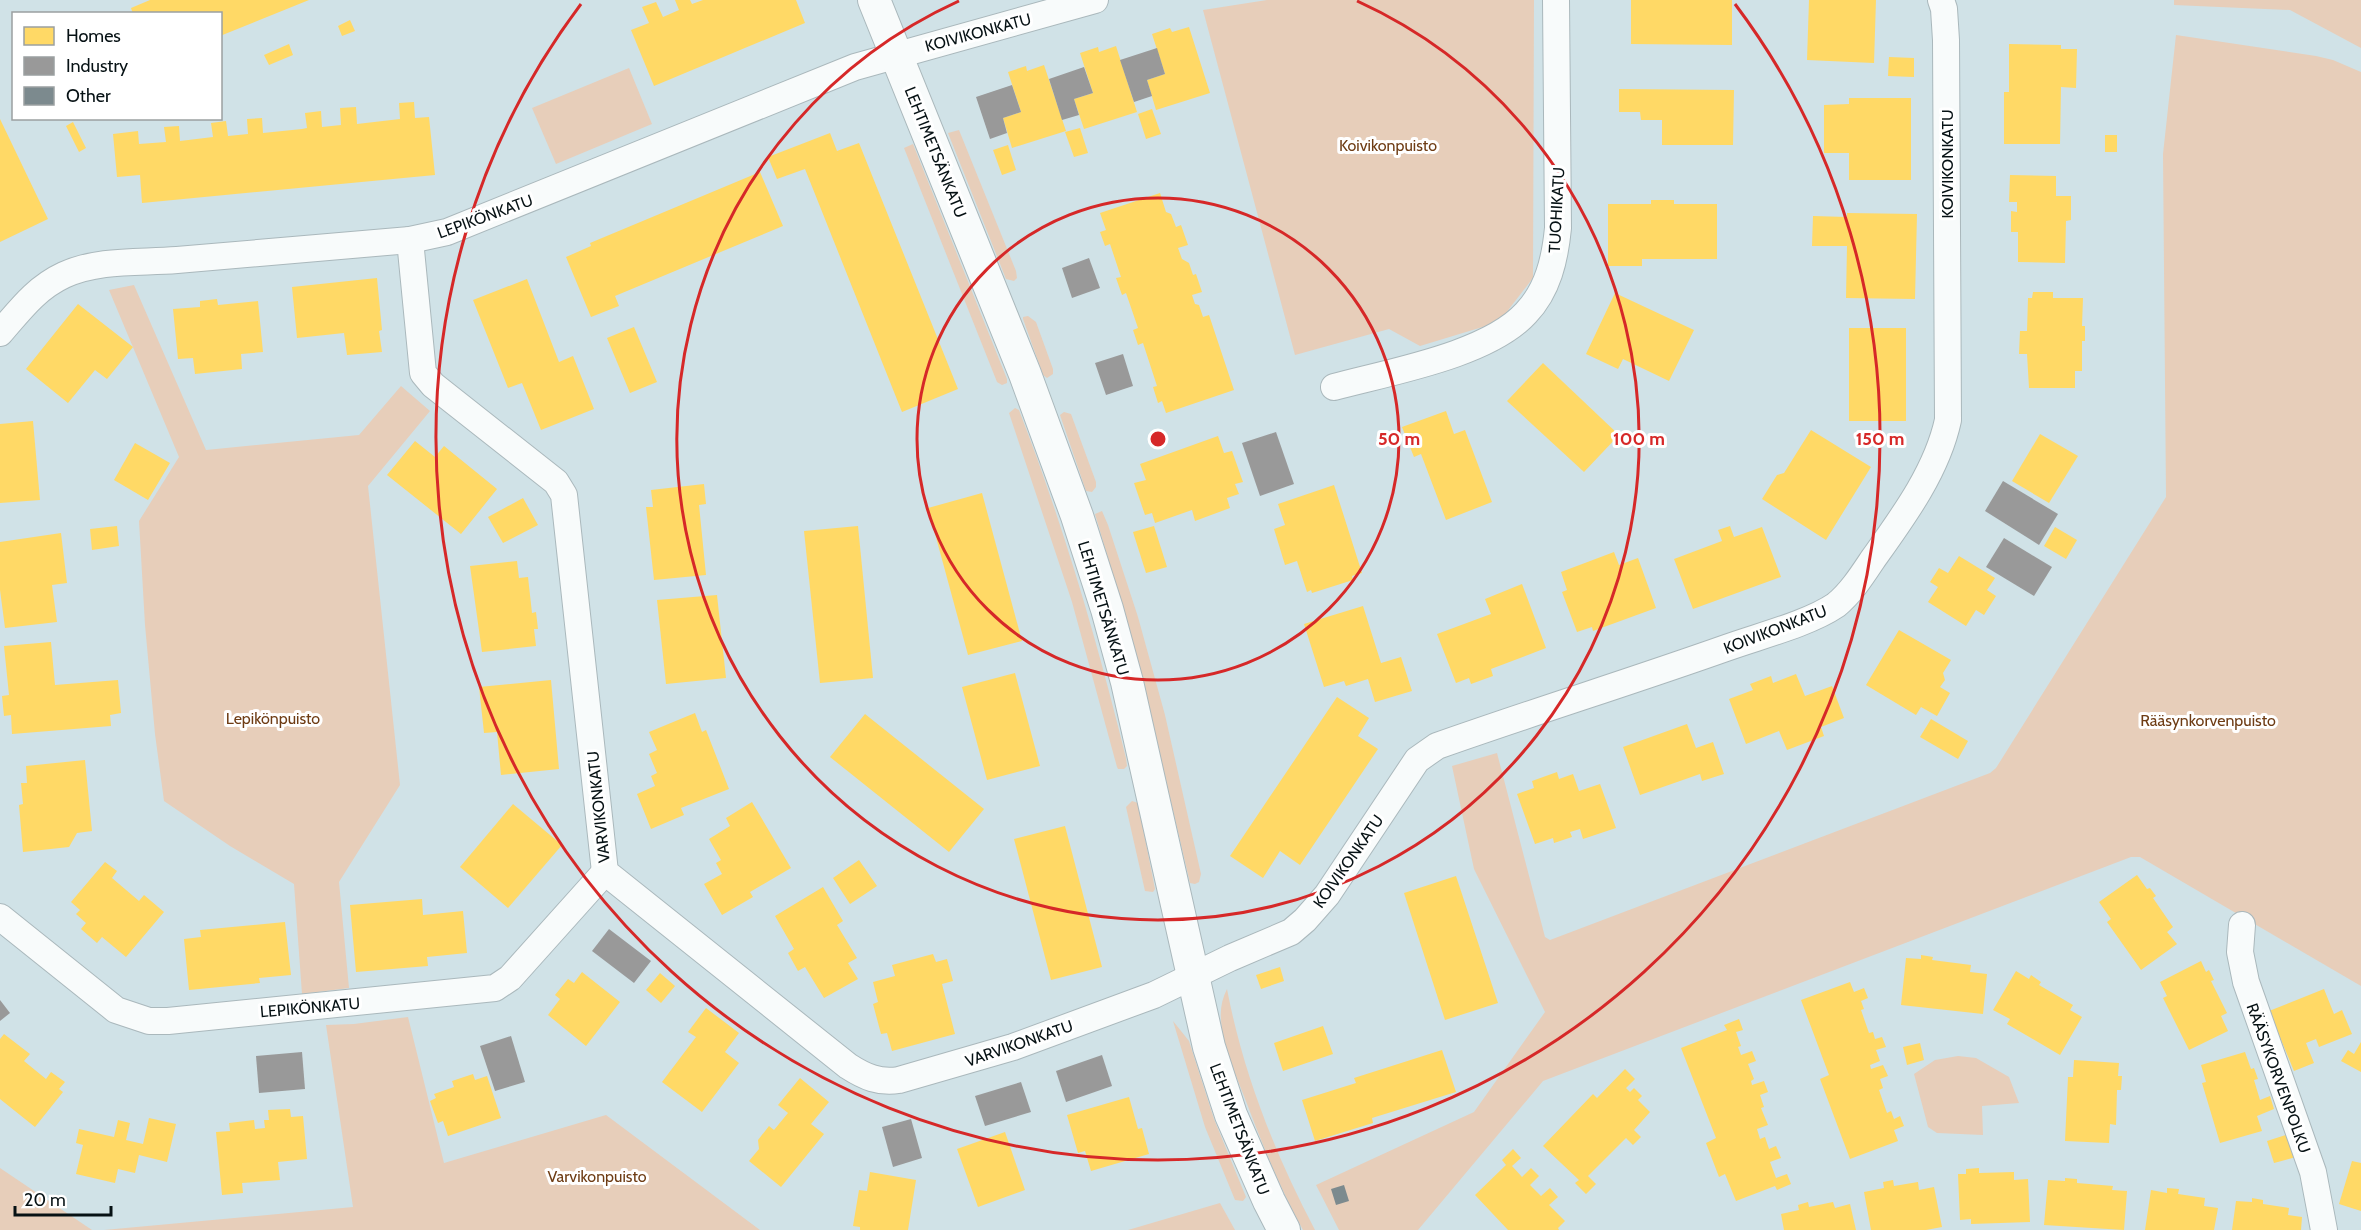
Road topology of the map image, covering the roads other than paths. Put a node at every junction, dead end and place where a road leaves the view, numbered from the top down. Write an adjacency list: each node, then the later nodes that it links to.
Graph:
1 (874, 0): 5 (street, LEHTIMETSÄNKATU)
2 (1095, 0): 5 (street, KOIVIKONKATU)
3 (1556, 0): 8 (street, TUOHIKATU)
4 (1941, 0): 12 (street, KOIVIKONKATU)
5 (897, 54): 6 (street, LEPIKÖNKATU); 12 (street, LEHTIMETSÄNKATU)
6 (410, 240): 7 (street, LEPIKÖNKATU); 9 (street, VARVIKONKATU)
7 (0, 333)
8 (1334, 387)
9 (605, 872): 10 (street, LEPIKÖNKATU); 12 (street, VARVIKONKATU)
10 (0, 917)
11 (2242, 925): 14 (street, RÄÄSYKORVENPOLKU)
12 (1192, 977): 13 (street, LEHTIMETSÄNKATU)
13 (1284, 1230)
14 (2324, 1230)

